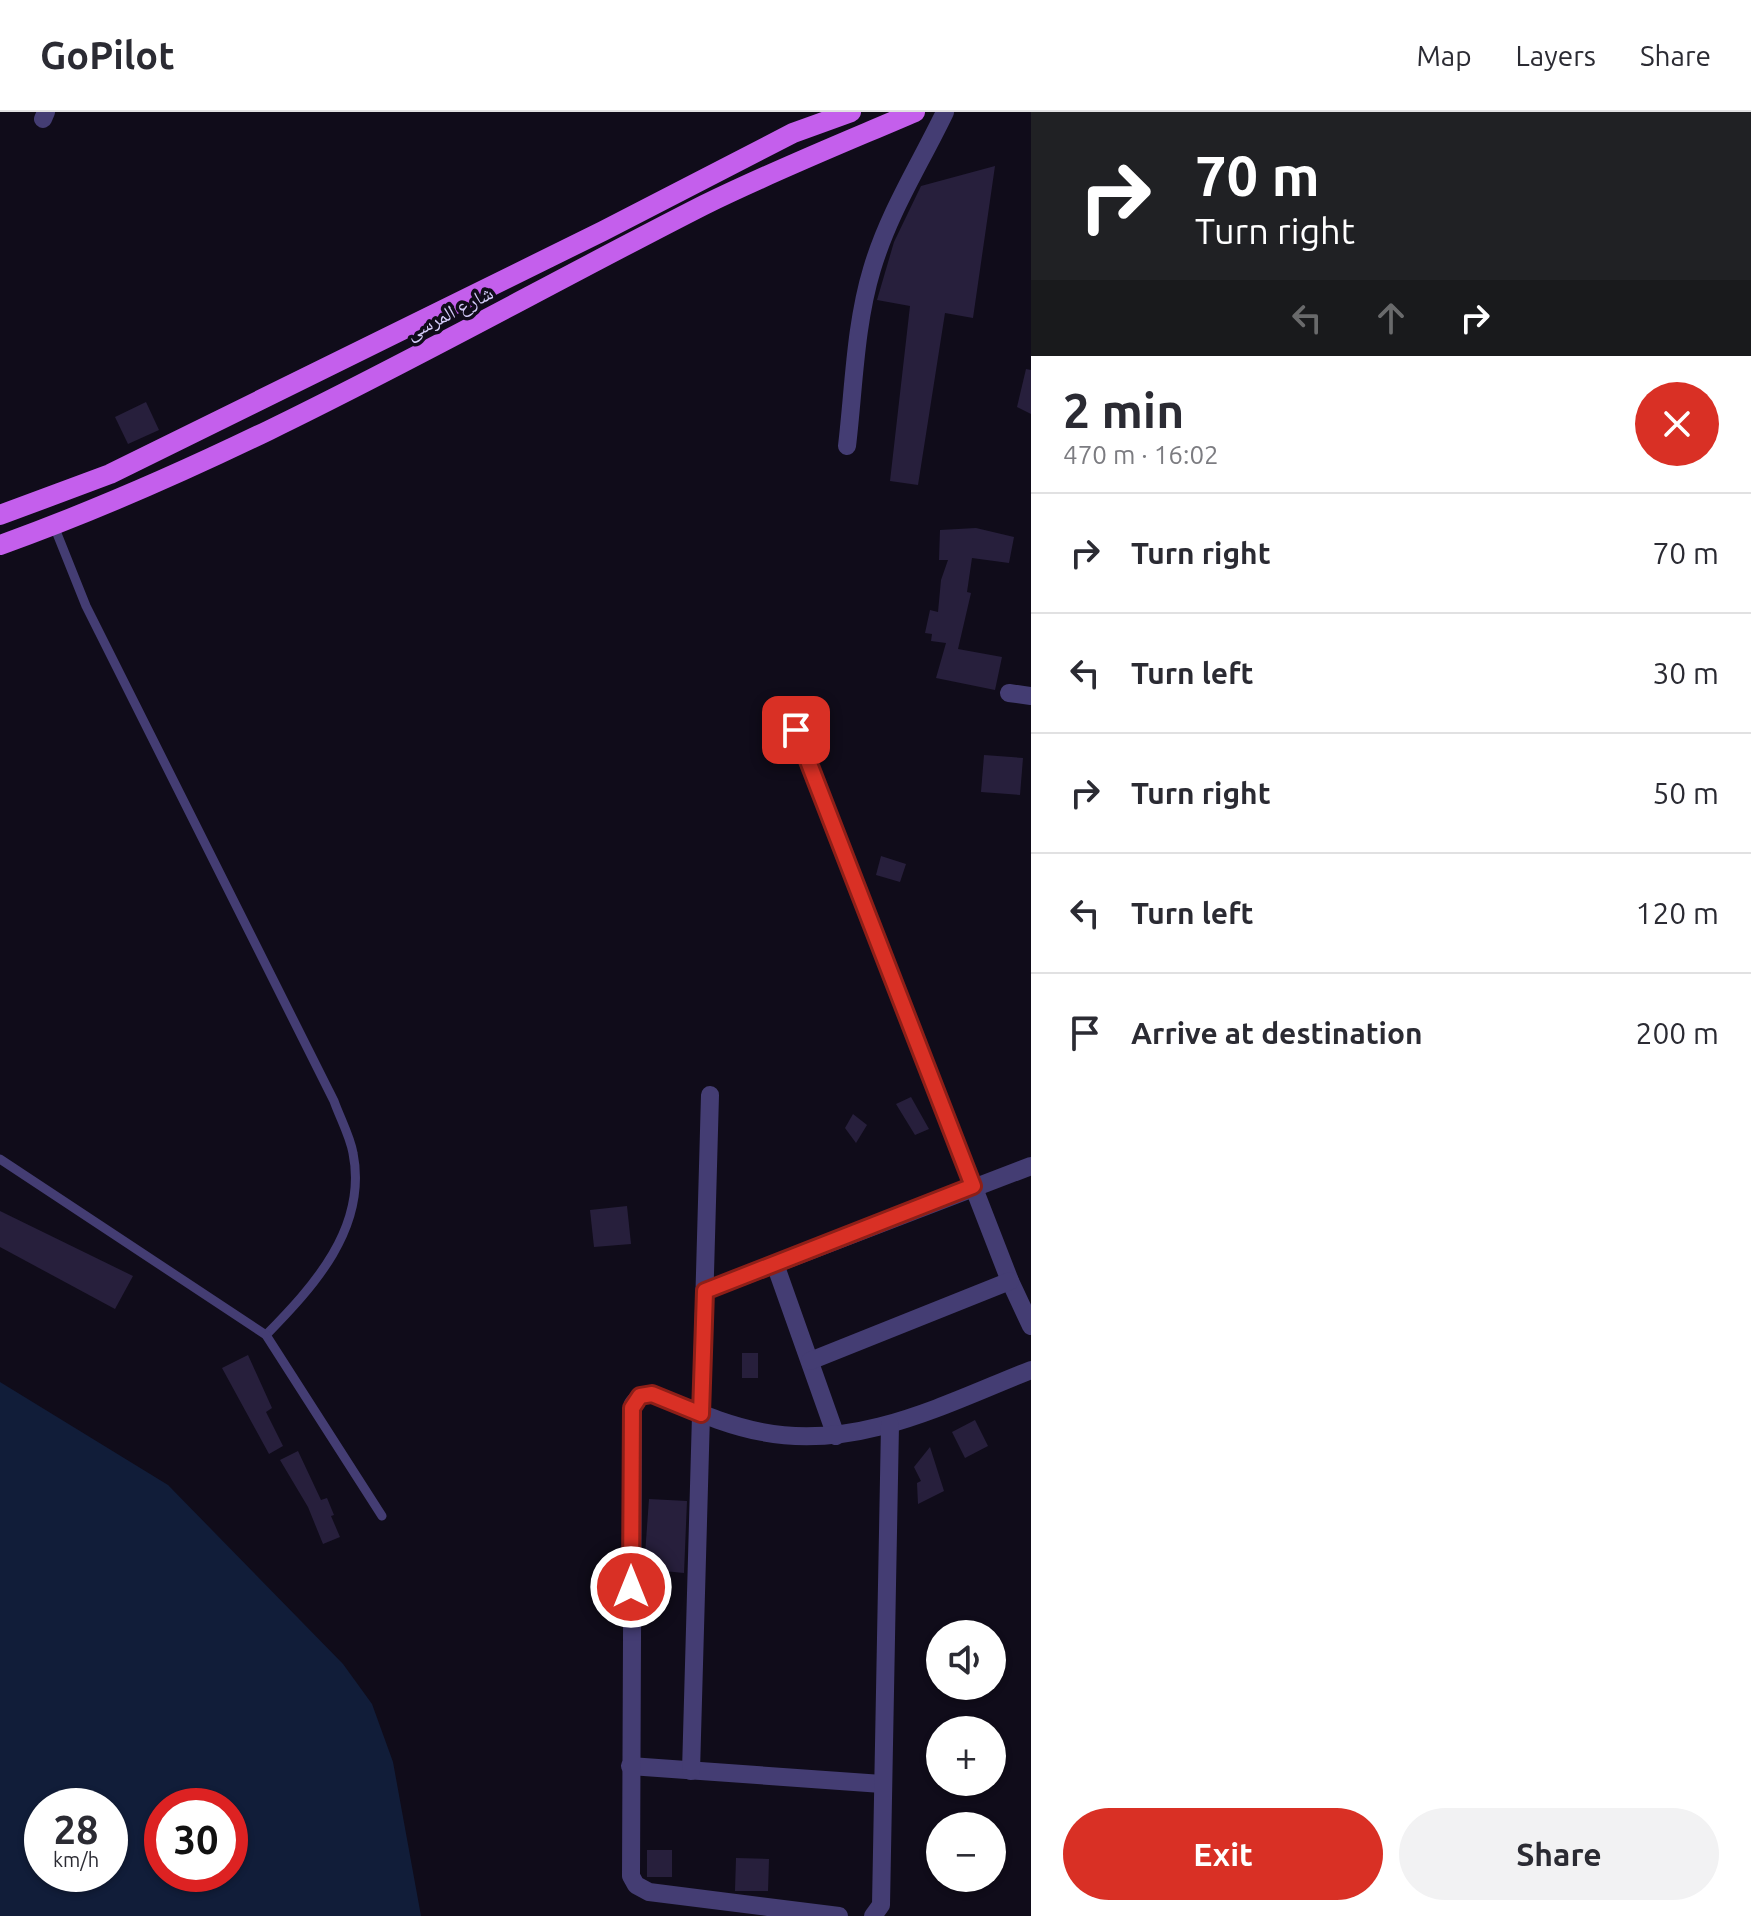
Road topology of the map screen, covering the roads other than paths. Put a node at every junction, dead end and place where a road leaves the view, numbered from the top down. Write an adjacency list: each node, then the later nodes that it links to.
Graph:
1 (851, 112): 5 (main road, شارع المرسى)
2 (915, 112): 6 (main road, شارع المرسى)
3 (945, 112): 4 (street)
4 (847, 446)
5 (0, 515)
6 (54, 526): 7 (main road, شارع المرسى); 19 (lane)
7 (0, 545)
8 (1009, 693): 9 (street)
9 (1031, 696)
10 (796, 730): 14 (street)
11 (710, 1095): 17 (street)
12 (0, 1159): 19 (lane)
13 (1031, 1166): 14 (street)
14 (973, 1186): 15 (street); 16 (street)
15 (775, 1264): 17 (street); 20 (street)
16 (1010, 1281): 18 (street); 20 (street)
17 (705, 1291): 22 (street)
18 (1031, 1326)
19 (266, 1335): 25 (lane)
20 (810, 1361): 24 (street)
21 (1031, 1370): 23 (street)
22 (701, 1414): 24 (street); 26 (street); 27 (street)
23 (890, 1425): 24 (street); 28 (street)
24 (836, 1436)
25 (382, 1516)
26 (630, 1766): 27 (street); 29 (street)
27 (691, 1771): 28 (street)
28 (882, 1784): 30 (street)
29 (839, 1916)
30 (873, 1916)

